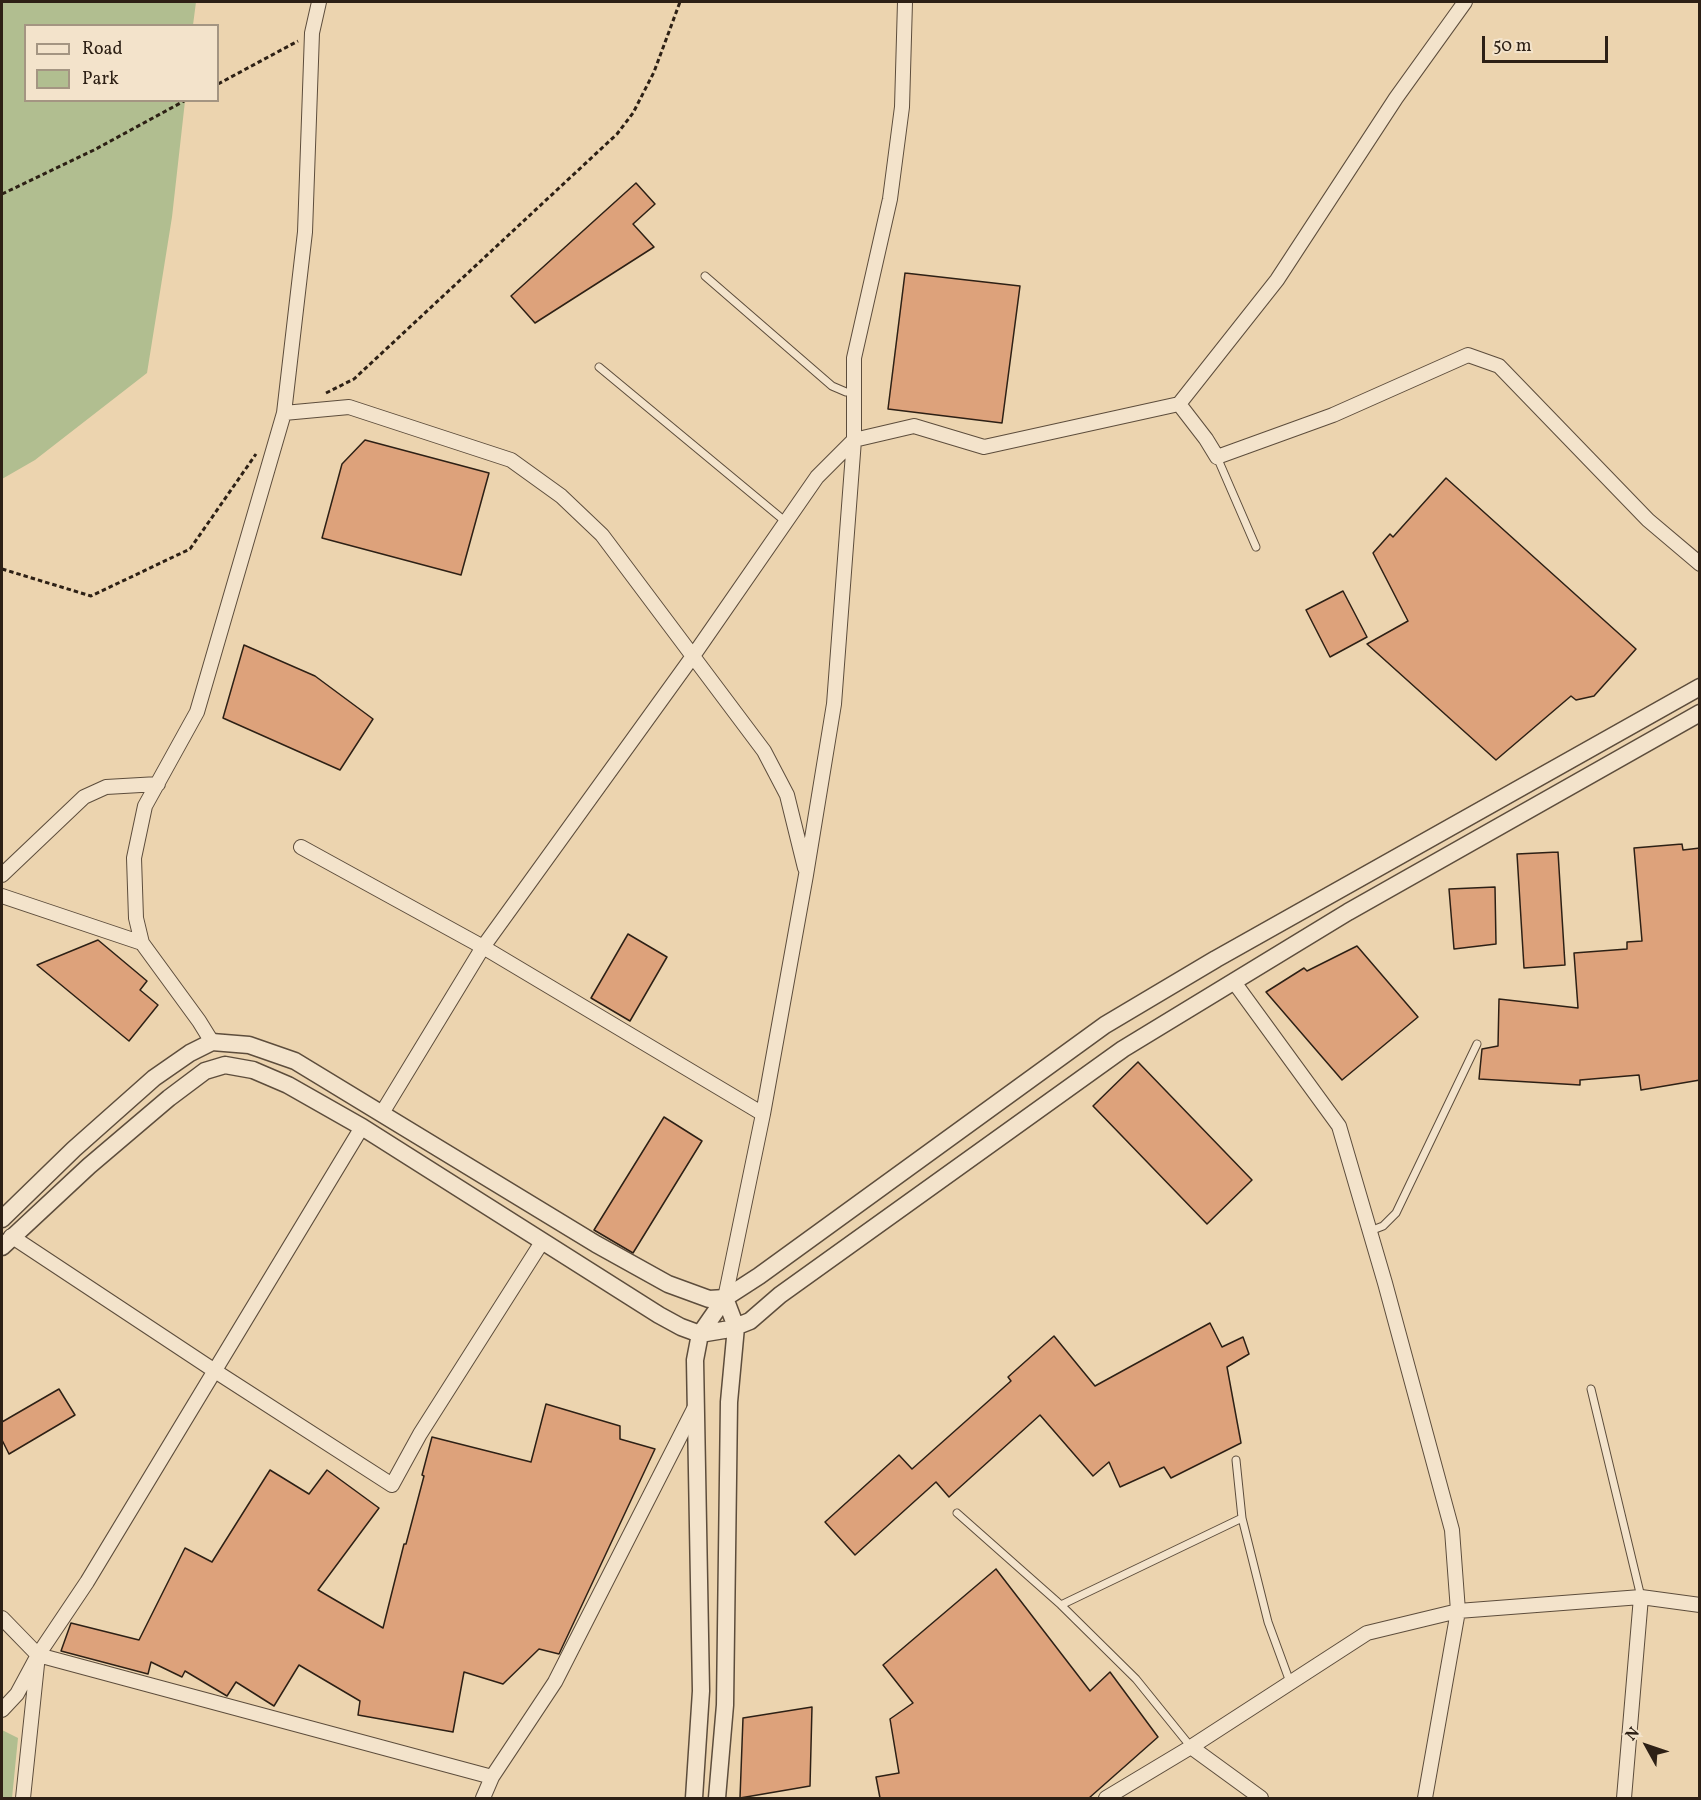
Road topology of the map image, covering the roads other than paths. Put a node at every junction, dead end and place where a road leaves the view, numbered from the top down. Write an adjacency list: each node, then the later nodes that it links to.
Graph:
1 (319, 2): 8 (street)
2 (905, 2): 6 (street)
3 (1465, 2): 7 (street)
4 (705, 276): 6 (lane)
5 (599, 367): 11 (lane)
6 (854, 392): 9 (street)
7 (1179, 404): 9 (street); 10 (street)
8 (284, 413): 14 (street); 17 (street)
9 (854, 440): 11 (street); 19 (street)
10 (1217, 457): 12 (lane); 13 (street)
11 (786, 522): 14 (street)
12 (1256, 547)
13 (1700, 564)
14 (693, 656): 19 (street); 23 (street)
15 (1700, 687): 37 (street)
16 (1700, 713): 24 (street)
17 (158, 783): 20 (street); 22 (street)
18 (301, 846): 23 (street)
19 (806, 874): 29 (street)
20 (2, 875)
21 (2, 896): 22 (street)
22 (142, 943): 25 (street)
23 (483, 947): 28 (street); 29 (street)
24 (1234, 982): 32 (street); 38 (street)
25 (212, 1042): 27 (street); 28 (street); 31 (street)
26 (1477, 1044): 32 (lane)
27 (215, 1068): 30 (street); 33 (street)
28 (382, 1113): 35 (street)
29 (763, 1114): 37 (street)
30 (362, 1127): 34 (street); 40 (street)
31 (2, 1219)
32 (1369, 1232): 49 (street)
33 (6, 1242): 40 (street)
34 (542, 1242): 36 (street); 40 (street)
35 (596, 1244): 36 (street); 37 (street)
36 (583, 1268): 39 (street)
37 (725, 1298): 38 (street); 39 (street)
38 (736, 1327): 39 (street); 59 (street)
39 (700, 1334): 42 (street)
40 (215, 1371): 51 (street)
41 (1591, 1389): 46 (lane)
42 (697, 1404): 55 (street); 58 (street)
43 (1236, 1460): 45 (lane)
44 (957, 1513): 47 (lane)
45 (1242, 1518): 47 (lane); 52 (lane)
46 (1641, 1597): 48 (street); 49 (street); 63 (street)
47 (1061, 1605): 54 (lane)
48 (1700, 1605)
49 (1458, 1611): 52 (street); 62 (street)
50 (2, 1618): 51 (street)
51 (38, 1655): 53 (street); 55 (street); 56 (street)
52 (1290, 1682): 54 (street)
53 (2, 1710)
54 (1191, 1747): 60 (street); 61 (street)
55 (492, 1777): 57 (street)
56 (23, 1798)
57 (483, 1798)
58 (694, 1798)
59 (717, 1798)
60 (1106, 1798)
61 (1261, 1798)
62 (1425, 1798)
63 (1623, 1798)

